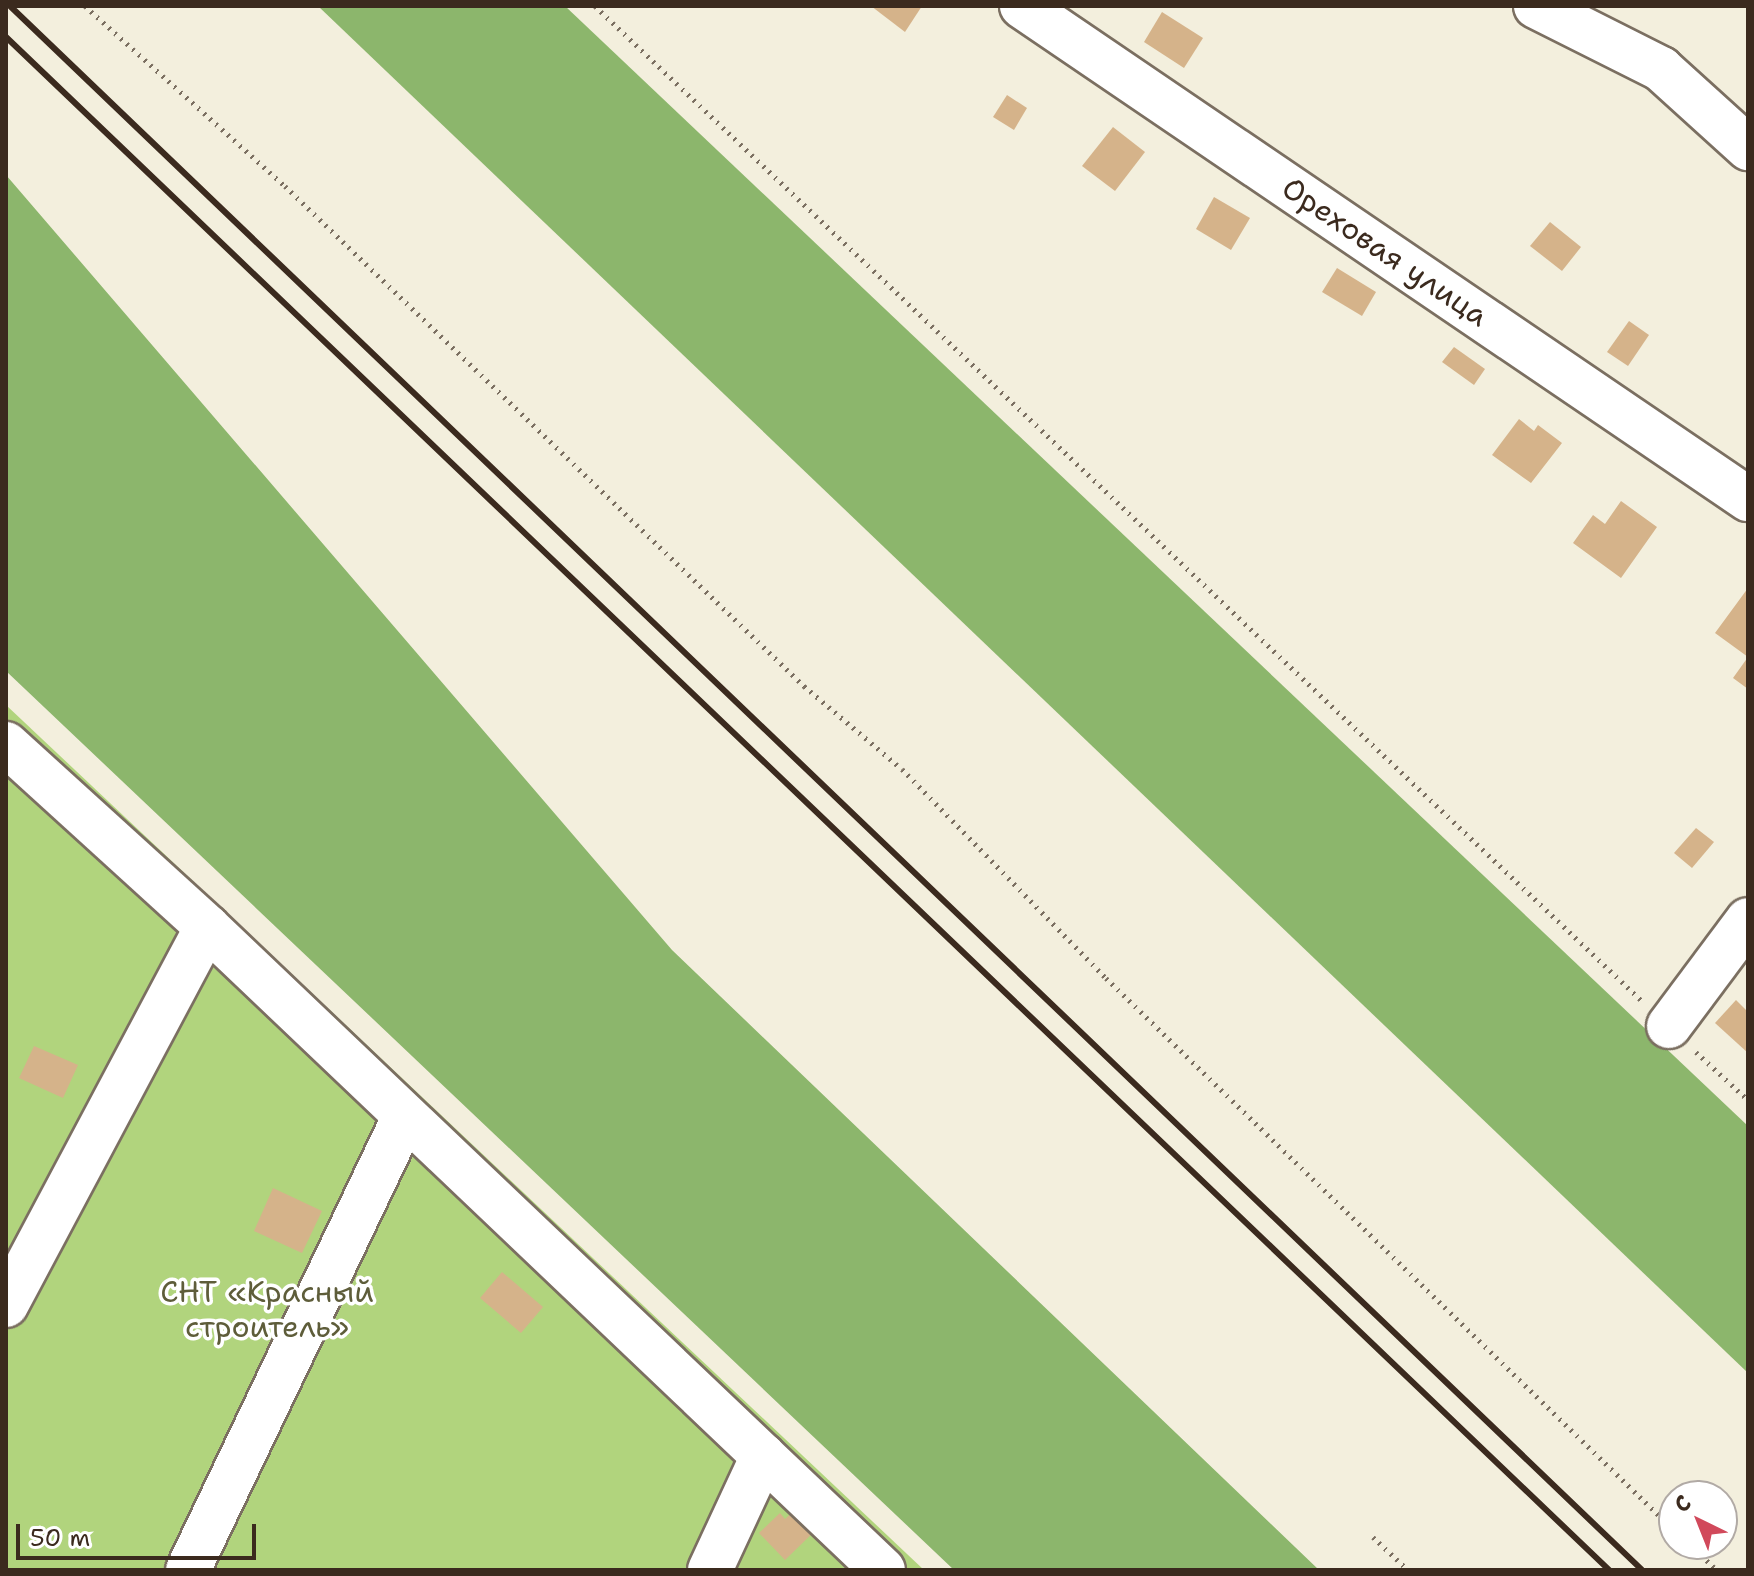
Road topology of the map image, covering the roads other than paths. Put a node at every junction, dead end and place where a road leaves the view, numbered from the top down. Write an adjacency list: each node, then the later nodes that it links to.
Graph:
1 (1022, 6): 4 (street, Ореховая улица)
2 (1536, 6): 3 (street)
3 (1748, 148)
4 (1748, 499)
5 (6, 744): 7 (street)
6 (1748, 920): 8 (street)
7 (207, 927): 9 (street); 10 (street)
8 (1669, 1026)
9 (404, 1118): 11 (street); 12 (street)
10 (6, 1305)
11 (763, 1456): 13 (street); 14 (street)
12 (188, 1570)
13 (710, 1570)
14 (883, 1570)

